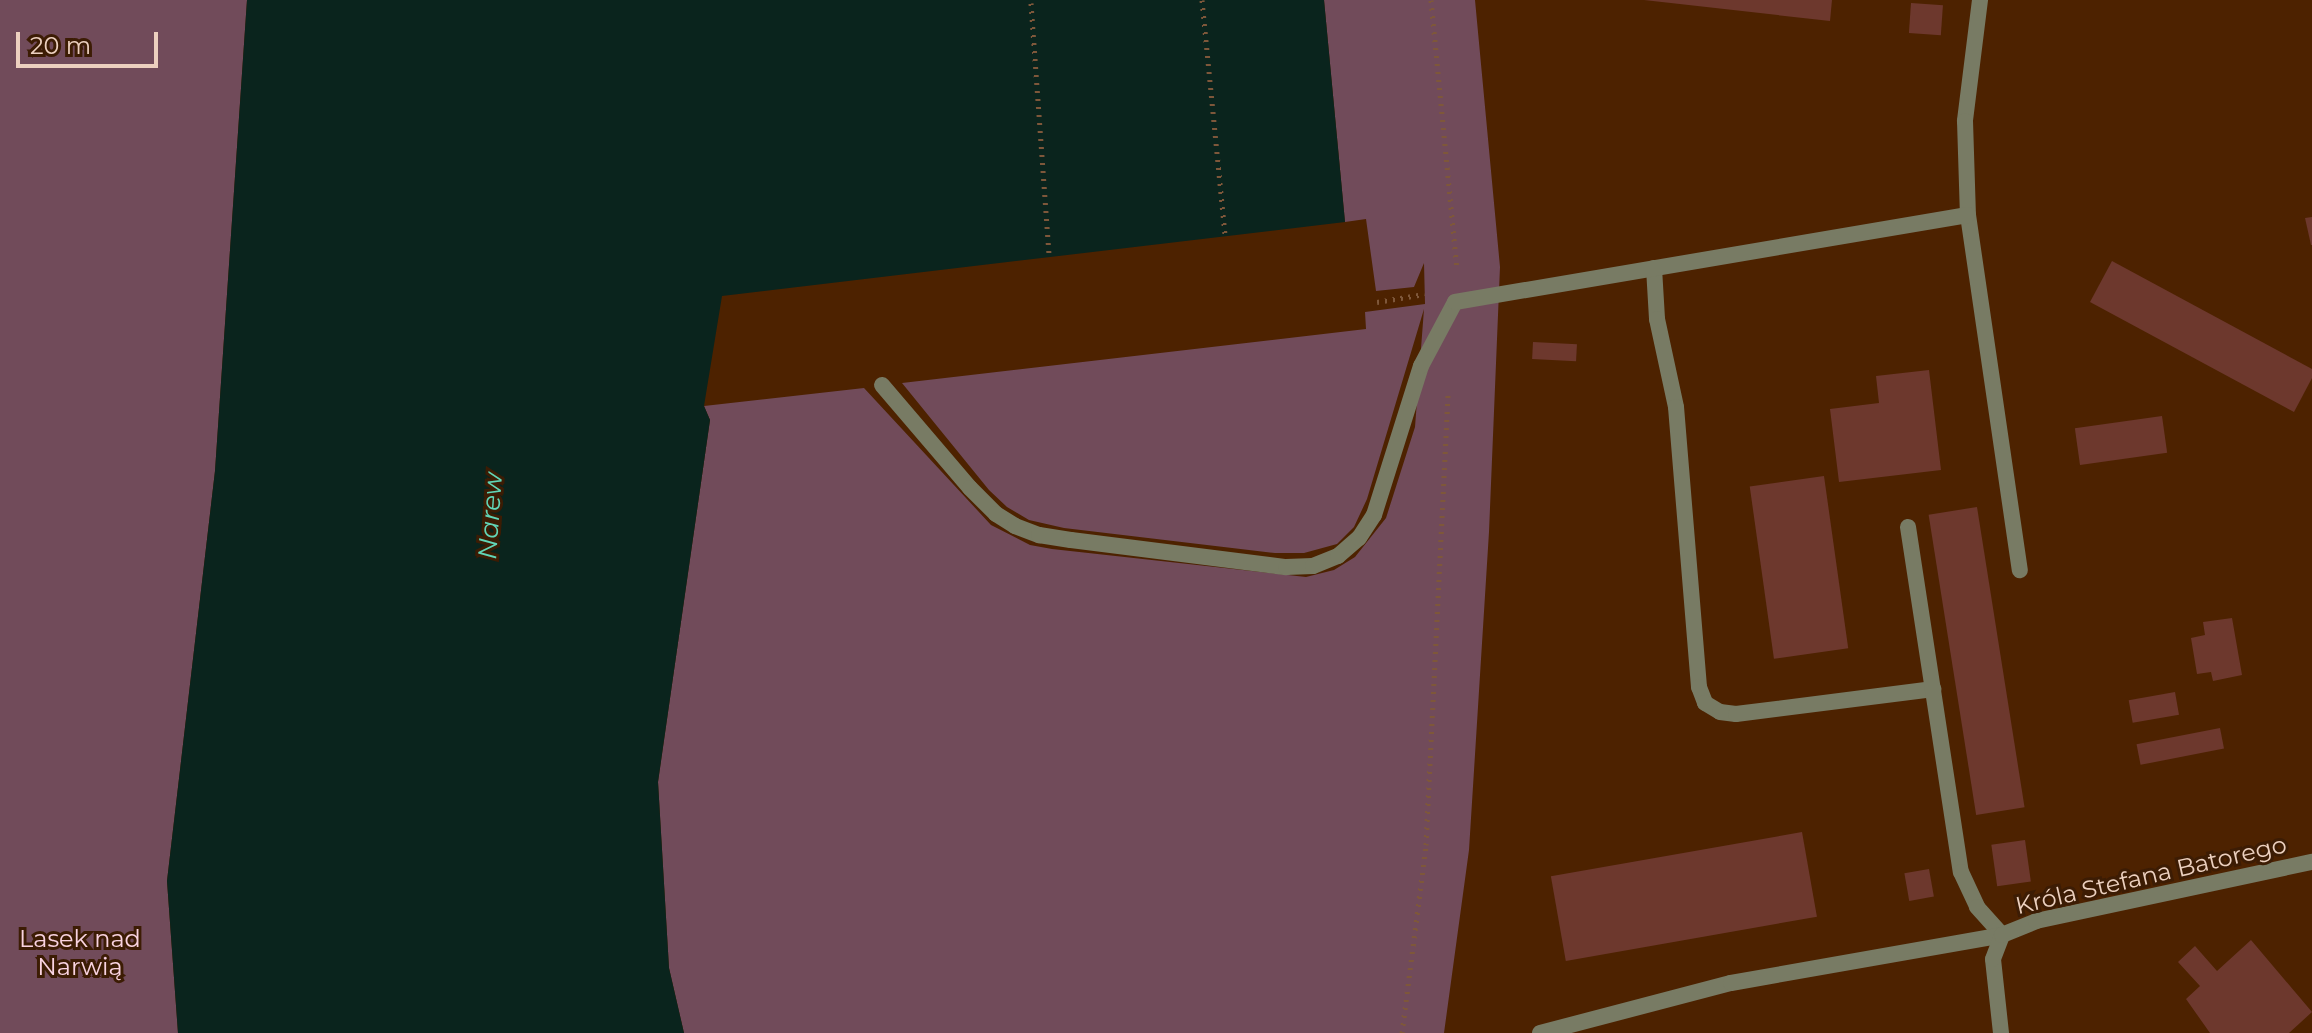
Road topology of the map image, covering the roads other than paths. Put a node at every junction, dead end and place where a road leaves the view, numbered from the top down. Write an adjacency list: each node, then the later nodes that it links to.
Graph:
1 (1980, 0): 2 (street)
2 (1968, 215): 3 (street); 6 (street)
3 (1654, 268): 4 (street); 7 (street)
4 (882, 385)
5 (1908, 527): 7 (street)
6 (2020, 570)
7 (1933, 689): 9 (street)
8 (2312, 862): 9 (street, Króla Stefana Batorego)
9 (2002, 935): 10 (street, Króla Stefana Batorego); 11 (street)
10 (1540, 1033)
11 (2001, 1033)

